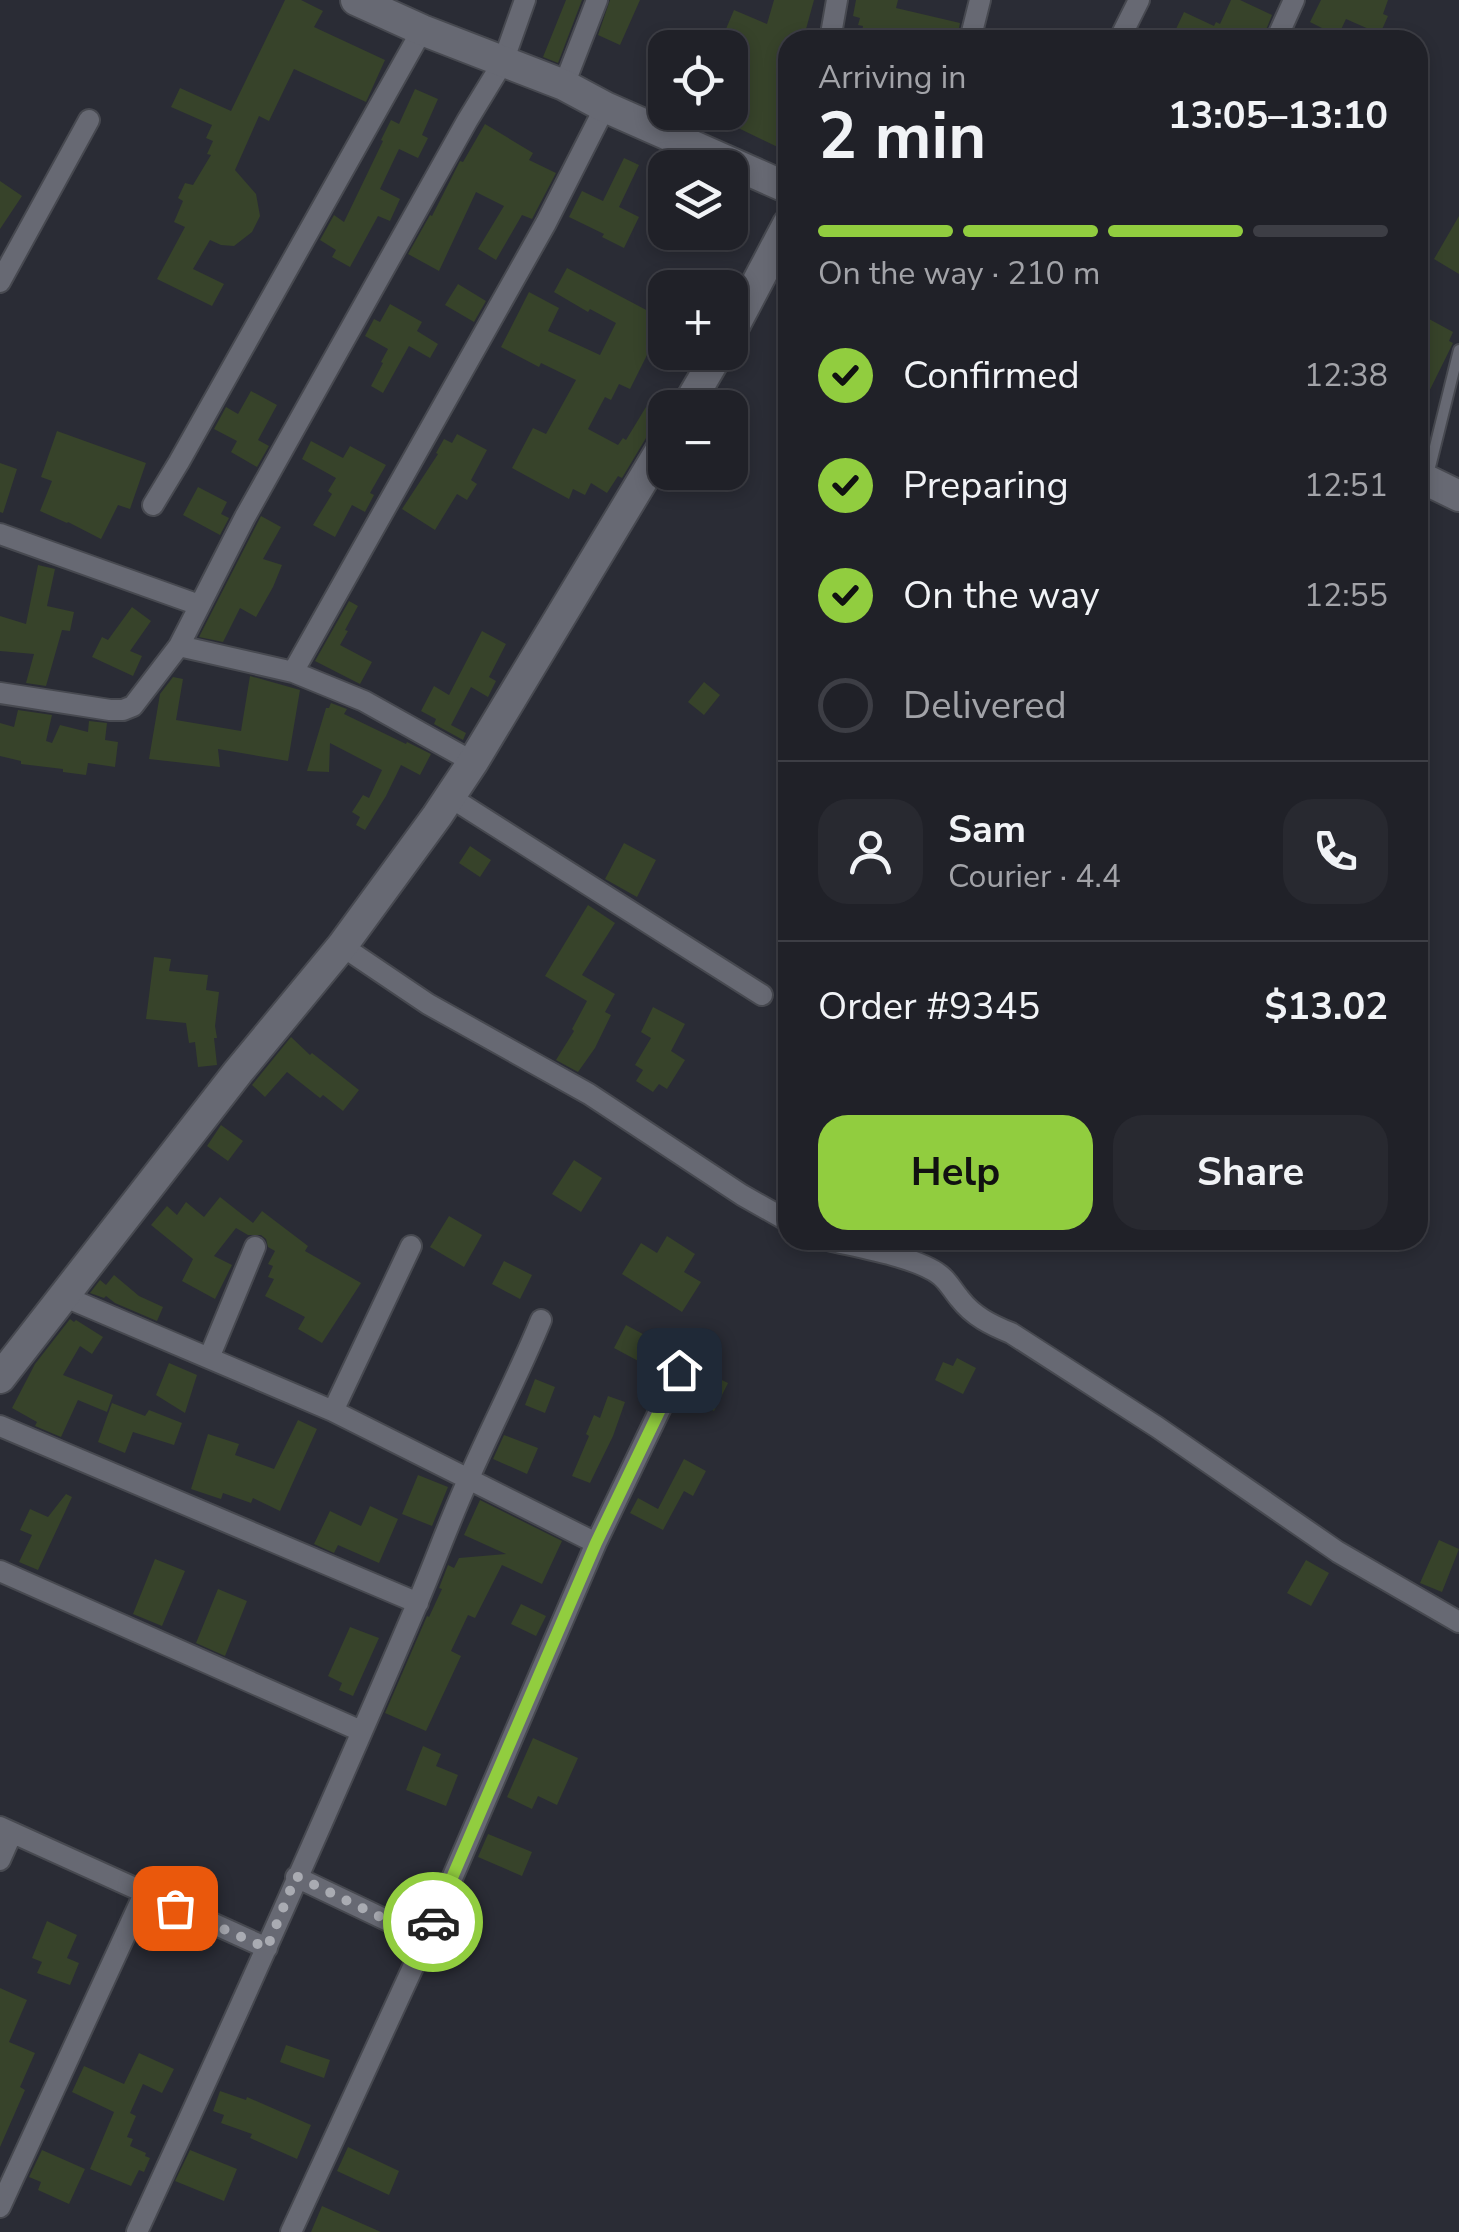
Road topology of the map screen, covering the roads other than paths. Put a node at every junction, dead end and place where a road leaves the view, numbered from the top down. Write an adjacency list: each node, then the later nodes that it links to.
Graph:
1 (356, 0): 8 (street)
2 (525, 0): 13 (street)
3 (596, 0): 14 (street)
4 (837, 0): 9 (street)
5 (980, 0): 10 (street)
6 (1138, 0): 11 (street)
7 (1294, 0): 12 (street)
8 (422, 30): 13 (street); 26 (street)
9 (832, 30)
10 (972, 30)
11 (1124, 30)
12 (1280, 30)
13 (503, 62): 14 (street); 28 (street)
14 (564, 85): 15 (street)
15 (605, 107): 17 (street); 30 (street)
16 (89, 120): 19 (street)
17 (778, 184)
18 (778, 243): 20 (street)
19 (0, 282)
20 (748, 300)
21 (1459, 350): 22 (lane)
22 (1428, 457)
23 (648, 471): 32 (street)
24 (1428, 481): 25 (street)
25 (1459, 496)
26 (153, 504)
27 (0, 534): 28 (street)
28 (200, 604): 29 (street)
29 (179, 646): 30 (street); 31 (street)
30 (293, 672): 32 (street)
31 (0, 692)
32 (473, 762): 33 (street)
33 (450, 797): 34 (street); 35 (street)
34 (342, 946): 36 (street); 40 (street)
35 (762, 995)
36 (778, 1215)
37 (411, 1246): 45 (street)
38 (255, 1247): 42 (street)
39 (866, 1250): 51 (street)
40 (63, 1296): 42 (street); 44 (street)
41 (541, 1320): 47 (street)
42 (209, 1358): 45 (street)
43 (679, 1370): 48 (street)
44 (0, 1378)
45 (333, 1411): 47 (street)
46 (0, 1426): 50 (street)
47 (469, 1478): 48 (street); 50 (street)
48 (596, 1543): 57 (street)
49 (0, 1572): 52 (street)
50 (418, 1604): 52 (street)
51 (1459, 1622)
52 (360, 1731): 55 (street)
53 (6, 1830): 54 (street); 56 (street)
54 (0, 1860)
55 (296, 1876): 57 (street); 58 (street)
56 (144, 1894): 58 (street); 59 (street)
57 (426, 1939): 61 (street)
58 (267, 1948): 60 (street)
59 (0, 2206)
60 (137, 2232)
61 (291, 2232)

